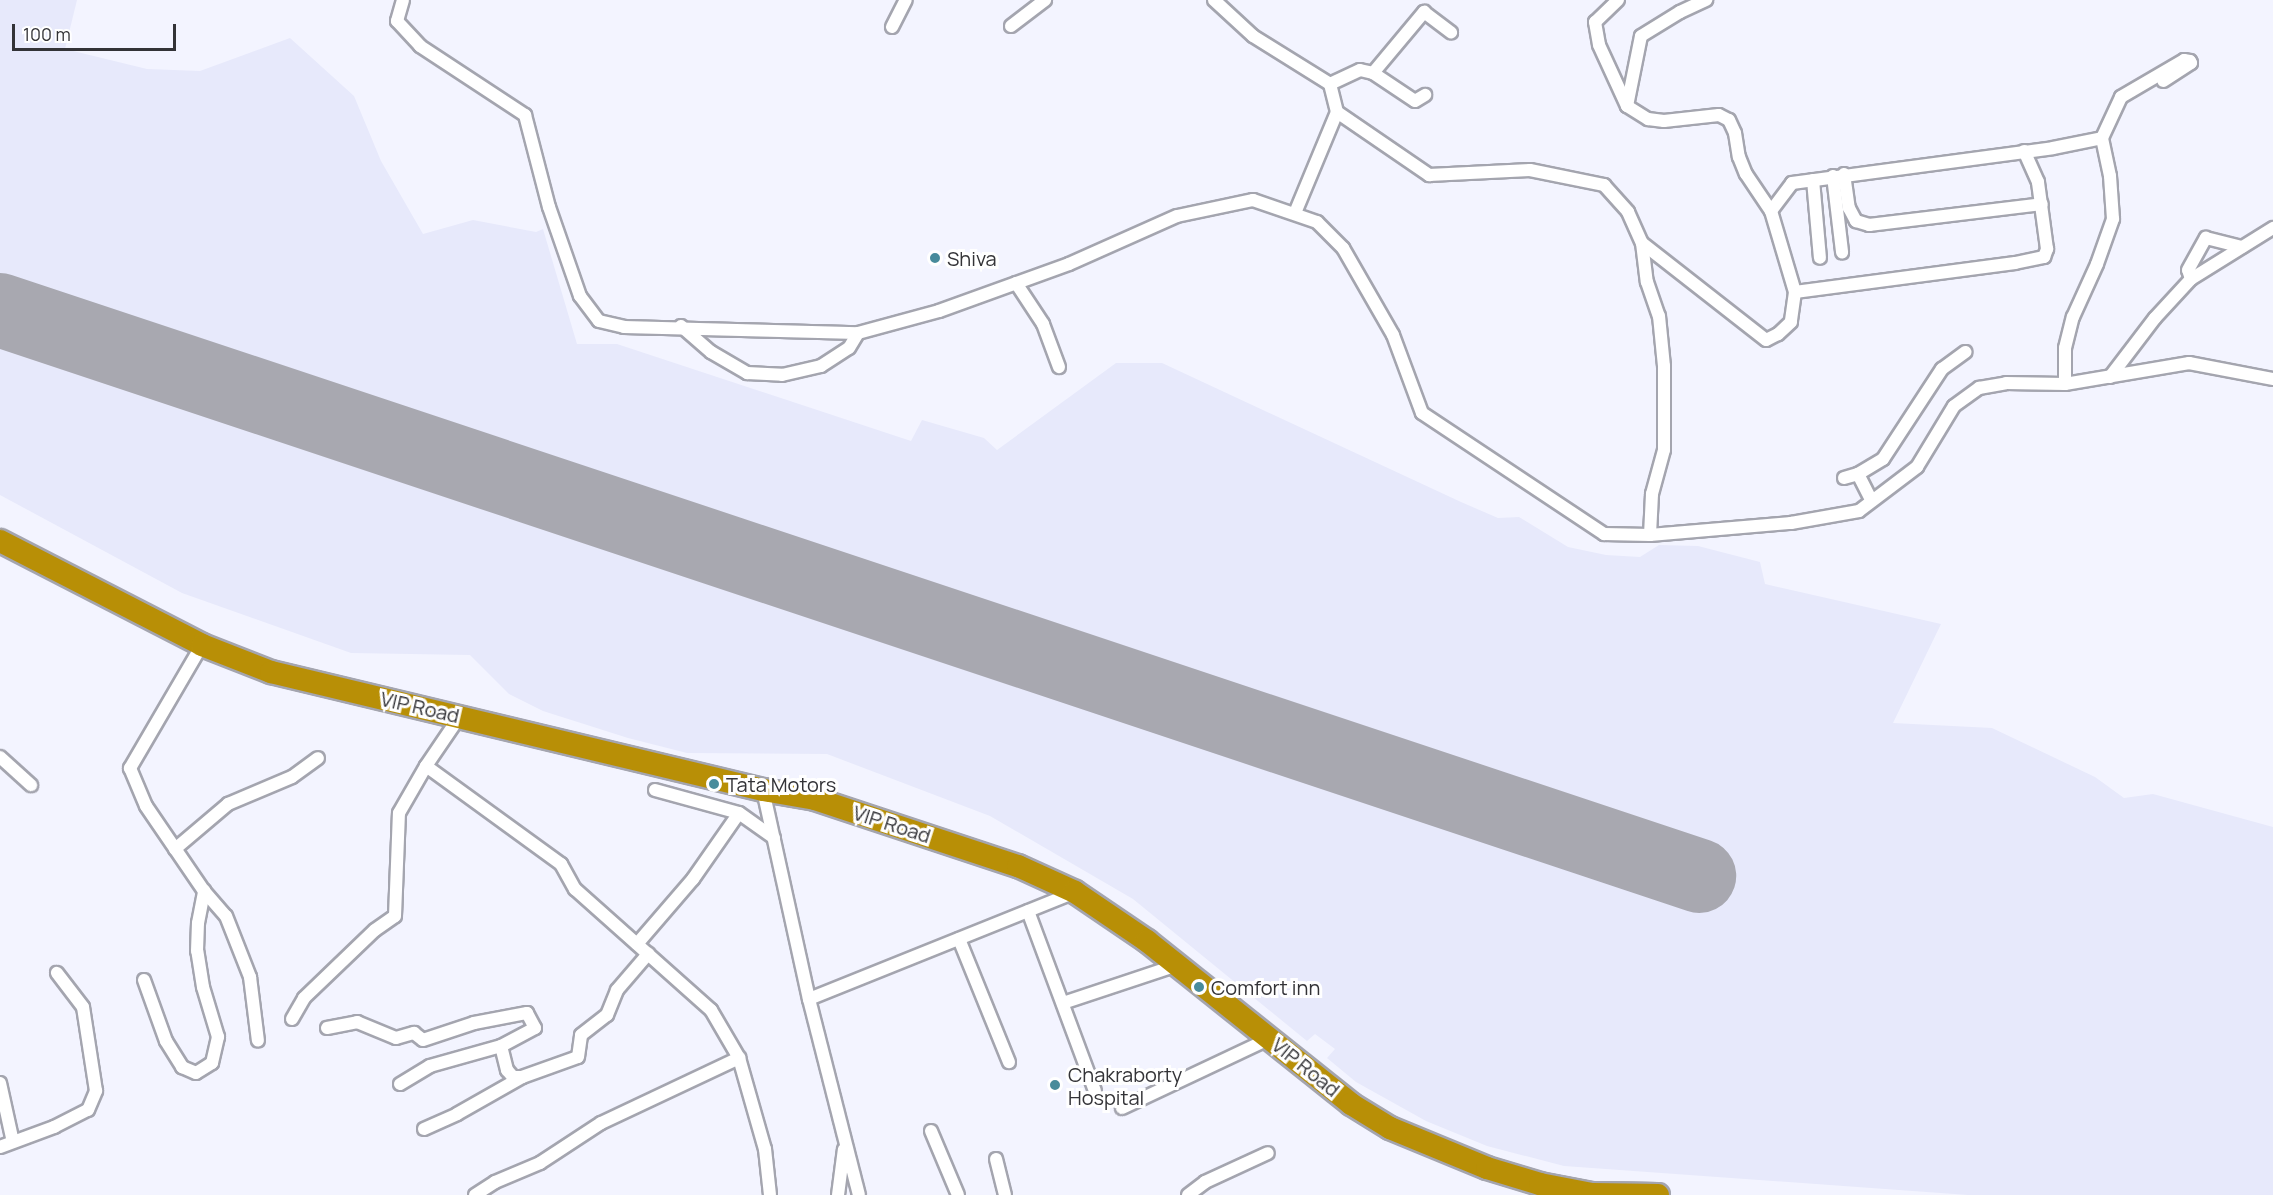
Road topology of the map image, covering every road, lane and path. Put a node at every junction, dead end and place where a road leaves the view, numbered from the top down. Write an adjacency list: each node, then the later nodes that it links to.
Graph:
1 (403, 0): 31 (street)
2 (906, 0): 8 (street)
3 (1045, 0): 7 (street)
4 (1214, 0): 12 (street)
5 (1618, 0): 14 (street)
6 (1706, 0): 14 (street)
7 (1011, 26)
8 (892, 27)
9 (1451, 32): 10 (street)
10 (1373, 73): 12 (street); 13 (street)
11 (2163, 81): 16 (street)
12 (1330, 84): 15 (street)
13 (1425, 95)
14 (1627, 106): 21 (street)
15 (1337, 112): 22 (street); 24 (street)
16 (2102, 138): 17 (street); 37 (street)
17 (2024, 151): 18 (street); 20 (street)
18 (1839, 175): 19 (street); 20 (street); 26 (street)
19 (1813, 180): 21 (street); 27 (street)
20 (2042, 204): 30 (street)
21 (1771, 211): 30 (street)
22 (1295, 213): 29 (street); 41 (street)
23 (2273, 228): 25 (street)
24 (1642, 243): 30 (street); 41 (street)
25 (2242, 247): 28 (street); 28 (street)
26 (1842, 252)
27 (1820, 258)
28 (2191, 279): 35 (street)
29 (1016, 283): 32 (street); 34 (street)
30 (1795, 292)
31 (681, 326): 32 (street); 32 (street)
32 (858, 333)
33 (1965, 352): 38 (street)
34 (1059, 367)
35 (2110, 377): 36 (street); 37 (street)
36 (2273, 379)
37 (2065, 384): 40 (street)
38 (1858, 474): 39 (street); 40 (street)
39 (1844, 478)
40 (1872, 501): 41 (street)
41 (1650, 535)
42 (0, 541): 43 (highway, VIP Road)
43 (202, 645): 44 (highway, VIP Road); 53 (street)
44 (460, 716): 47 (street); 50 (highway, VIP Road)
45 (0, 757): 48 (street)
46 (318, 758): 53 (street)
47 (426, 766): 58 (street); 65 (street)
48 (31, 786)
49 (655, 790): 51 (street)
50 (763, 790): 52 (street); 55 (highway, VIP Road)
51 (739, 813): 52 (street); 58 (street)
52 (774, 838): 63 (street)
53 (176, 849): 54 (street)
54 (204, 891): 62 (street); 68 (street)
55 (1075, 892): 56 (street); 60 (highway, VIP Road)
56 (1028, 911): 57 (street); 64 (street)
57 (958, 939): 63 (street); 71 (street)
58 (637, 944): 59 (street)
59 (648, 954): 70 (street); 72 (street)
60 (1177, 965): 64 (street); 67 (highway, VIP Road)
61 (57, 973): 80 (street)
62 (144, 980)
63 (809, 999): 79 (street)
64 (1064, 1004): 75 (street)
65 (292, 1019)
66 (327, 1028): 69 (street)
67 (1270, 1038): 76 (street); 84 (highway, VIP Road)
68 (258, 1041)
69 (501, 1046): 72 (street); 74 (street)
70 (739, 1058): 85 (street); 86 (street)
71 (1009, 1062)
72 (522, 1077): 77 (street)
73 (0, 1083): 80 (street)
74 (400, 1084)
75 (1095, 1091)
76 (1122, 1108)
77 (424, 1129)
78 (931, 1131): 89 (street)
79 (845, 1141): 87 (street); 88 (street)
80 (13, 1142): 81 (street)
81 (0, 1147)
82 (1268, 1153): 91 (street)
83 (996, 1159): 90 (street)
84 (1581, 1193): 92 (highway, VIP Road)
85 (475, 1195)
86 (770, 1195)
87 (838, 1195)
88 (859, 1195)
89 (958, 1195)
90 (1005, 1195)
91 (1188, 1195)
92 (1658, 1195)

